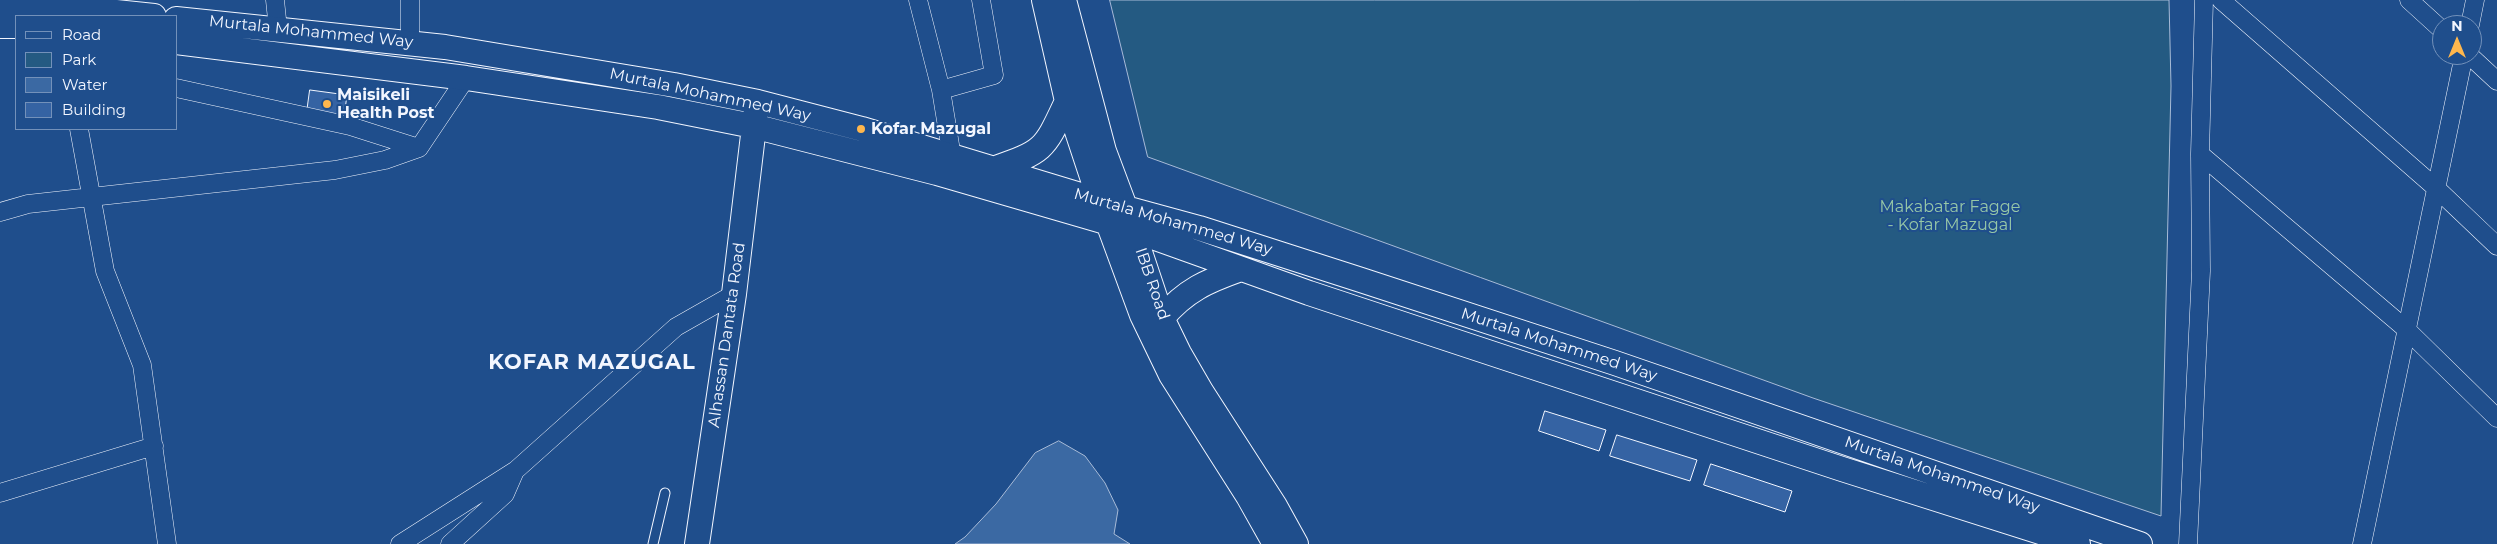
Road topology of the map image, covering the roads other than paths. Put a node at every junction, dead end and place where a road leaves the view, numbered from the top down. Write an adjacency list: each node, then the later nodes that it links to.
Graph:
1 (275, 0): 19 (street)
2 (410, 0): 21 (street)
3 (918, 0): 27 (street)
4 (981, 0): 27 (street)
5 (1044, 0): 28 (main road, IBB Road)
6 (1064, 0): 39 (main road, IBB Road)
7 (2204, 0): 33 (street)
8 (2222, 0): 36 (street)
9 (2409, 0): 16 (street)
10 (2475, 0): 14 (street)
11 (48, 4): 12 (main road); 13 (main road)
12 (0, 5)
13 (145, 15)
14 (2472, 15)
15 (178, 18): 19 (main road, Murtala Mohammed Way)
16 (2432, 21)
17 (0, 26): 18 (main road)
18 (15, 26)
19 (278, 29): 21 (main road, Murtala Mohammed Way)
20 (178, 42): 24 (main road, Murtala Mohammed Way)
21 (410, 42): 29 (main road, Murtala Mohammed Way)
22 (2462, 65): 36 (street)
23 (2480, 65): 25 (street)
24 (466, 78): 30 (main road, Murtala Mohammed Way); 32 (street)
25 (2497, 81)
26 (178, 88): 32 (street)
27 (941, 90): 34 (street)
28 (1067, 101): 35 (main road); 38 (main road, IBB Road)
29 (758, 102): 30 (main road, Alhassan Dantata Road); 34 (main road, Murtala Mohammed Way)
30 (753, 126): 41 (main road, Murtala Mohammed Way); 45 (main road, Alhassan Dantata Road)
31 (78, 130): 37 (street)
32 (419, 148): 37 (street)
33 (2200, 154): 47 (street); 64 (street)
34 (952, 157): 35 (main road, Murtala Mohammed Way)
35 (993, 169): 38 (main road, Murtala Mohammed Way)
36 (2436, 188): 43 (street); 47 (street)
37 (91, 197): 40 (street); 50 (street)
38 (1100, 201): 39 (main road, Murtala Mohammed Way); 41 (main road, IBB Road)
39 (1125, 206): 42 (main road, IBB Road); 49 (main road, Murtala Mohammed Way)
40 (0, 212)
41 (1108, 223): 42 (main road, Murtala Mohammed Way); 60 (main road, IBB Road)
42 (1133, 230): 44 (main road, Murtala Mohammed Way); 46 (main road, IBB Road)
43 (2497, 246)
44 (1241, 269): 46 (main road); 51 (main road, Murtala Mohammed Way)
45 (734, 294): 52 (street); 59 (main road, Alhassan Dantata Road)
46 (1162, 318): 61 (main road, IBB Road)
47 (2406, 329): 48 (street); 65 (street)
48 (2497, 418)
49 (1850, 443): 51 (main road); 63 (main road, Murtala Mohammed Way)
50 (154, 446): 53 (street); 55 (street)
51 (1842, 469): 62 (main road, Murtala Mohammed Way)
52 (516, 470): 56 (street); 57 (street)
53 (0, 493)
54 (665, 493): 58 (lane)
55 (168, 544)
56 (400, 544)
57 (450, 544)
58 (653, 544)
59 (697, 544)
60 (1275, 544)
61 (1296, 544)
62 (2078, 544)
63 (2140, 544)
64 (2188, 544)
65 (2362, 544)

